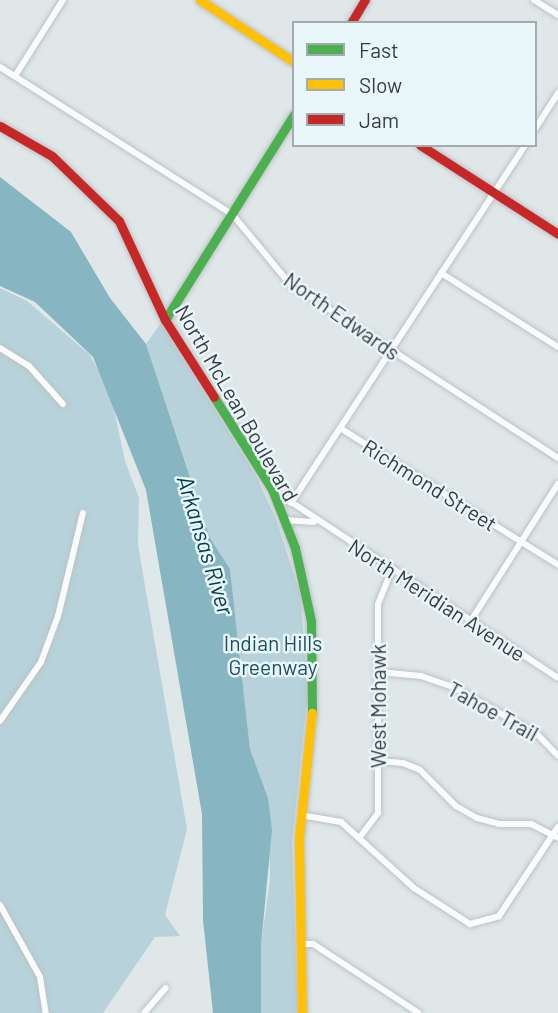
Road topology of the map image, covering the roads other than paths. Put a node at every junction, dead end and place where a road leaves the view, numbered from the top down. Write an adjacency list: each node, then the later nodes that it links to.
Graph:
1 (63, 0): 9 (street)
2 (200, 0): 7 (main road)
3 (365, 0): 6 (main road)
4 (537, 1): 5 (street)
5 (558, 15)
6 (352, 21)
7 (292, 61)
8 (0, 67): 9 (street, North Edwards)
9 (15, 76): 17 (street, North Edwards)
10 (558, 93): 13 (street)
11 (292, 117): 17 (main road)
12 (0, 125): 20 (main road, North McLean Boulevard)
13 (537, 126)
14 (423, 147): 16 (main road)
15 (524, 147): 16 (street)
16 (494, 193): 18 (main road); 19 (street)
17 (232, 214): 20 (main road); 23 (street, North Edwards)
18 (558, 234)
19 (441, 273): 21 (street); 23 (street)
20 (165, 320): 28 (main road, North McLean Boulevard)
21 (558, 347)
22 (0, 348): 24 (street)
23 (390, 351): 25 (street); 26 (street, North Edwards)
24 (63, 404)
25 (340, 428): 29 (street); 33 (street, Richmond Street)
26 (558, 458)
27 (558, 484): 33 (street)
28 (272, 489): 29 (street, North Meridian Avenue); 31 (main road, North McLean Boulevard)
29 (291, 503): 32 (street, North Meridian Avenue)
30 (83, 513): 39 (street)
31 (285, 520): 32 (street, North Meridian Avenue); 42 (main road, North McLean Boulevard)
32 (316, 523): 35 (street, North Meridian Avenue)
33 (521, 542): 34 (street, Richmond Street); 36 (street)
34 (558, 565)
35 (391, 572): 36 (street, North Meridian Avenue); 37 (street, West Mohawk)
36 (470, 622): 38 (street, North Meridian Avenue)
37 (379, 672): 40 (street, Tahoe Trail); 41 (street, West Mohawk)
38 (558, 678)
39 (0, 720)
40 (558, 756)
41 (379, 761): 44 (street, West Mohawk); 45 (street)
42 (300, 815): 44 (street); 47 (main road, North McLean Boulevard)
43 (558, 827): 45 (street)
44 (360, 837): 45 (street)
45 (556, 837)
46 (0, 905): 49 (street)
47 (300, 944): 51 (main road, North McLean Boulevard); 52 (street)
48 (166, 988): 50 (street)
49 (46, 1013)
50 (144, 1013)
51 (302, 1013)
52 (419, 1013)

